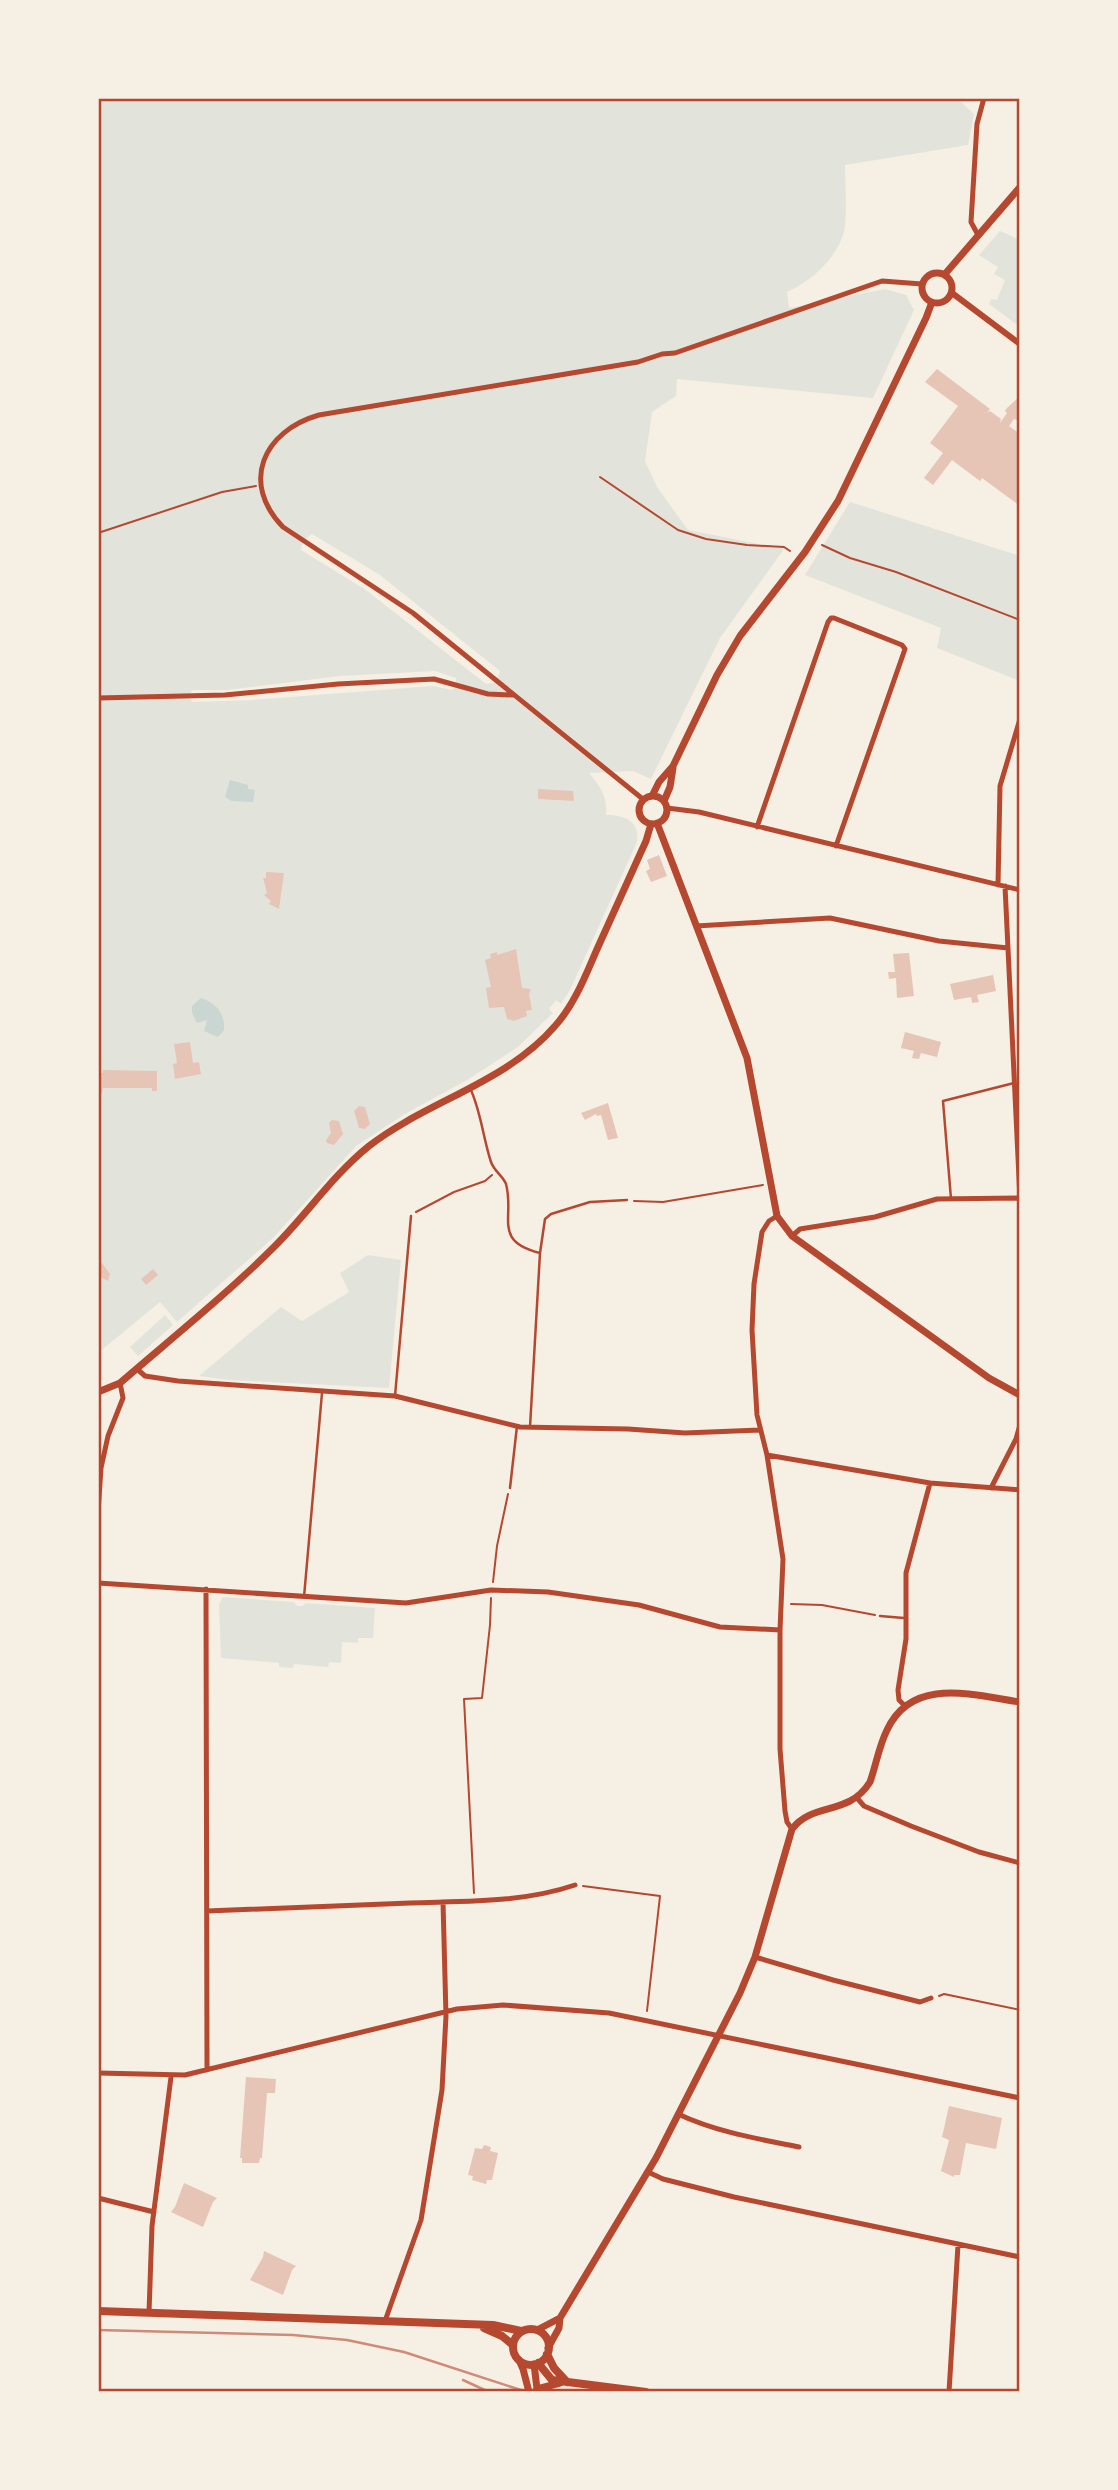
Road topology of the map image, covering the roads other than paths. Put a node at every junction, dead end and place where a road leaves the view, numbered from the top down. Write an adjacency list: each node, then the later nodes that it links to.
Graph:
1 (984, 98): 3 (street)
2 (1020, 187): 3 (main road)
3 (978, 235): 4 (main road)
4 (946, 274): 5 (main road); 6 (main road)
5 (922, 284): 7 (main road); 9 (street)
6 (952, 293): 7 (main road); 8 (street)
7 (932, 302): 12 (main road)
8 (1020, 344)
9 (513, 695): 10 (street); 14 (street)
10 (98, 698)
11 (1020, 719): 19 (street)
12 (673, 766): 13 (main road); 15 (main road)
13 (652, 796): 14 (main road); 15 (main road)
14 (643, 800): 16 (main road)
15 (665, 804): 16 (main road); 17 (street)
16 (654, 824): 22 (main road); 25 (main road)
17 (757, 827): 18 (street); 18 (street)
18 (836, 846): 19 (street)
19 (998, 884): 20 (street)
20 (1005, 886): 21 (street); 23 (street)
21 (1020, 890)
22 (696, 926): 23 (street); 31 (main road)
23 (1008, 948): 24 (street)
24 (1016, 1079): 26 (street); 28 (lane)
25 (470, 1088): 33 (lane); 34 (main road)
26 (1020, 1155): 27 (street)
27 (1020, 1198): 28 (street)
28 (951, 1199): 32 (street)
29 (628, 1200): 33 (lane)
30 (411, 1216): 39 (lane)
31 (777, 1216): 32 (main road); 43 (street)
32 (792, 1236): 38 (main road)
33 (540, 1253): 42 (lane)
34 (137, 1369): 35 (main road); 37 (street)
35 (120, 1383): 36 (main road); 49 (street)
36 (98, 1392)
37 (323, 1393): 39 (street); 52 (lane)
38 (1020, 1395)
39 (394, 1396): 41 (street)
40 (1020, 1425): 47 (street)
41 (517, 1426): 42 (street); 46 (lane)
42 (530, 1427): 43 (street)
43 (760, 1430): 44 (street)
44 (767, 1455): 45 (street); 55 (street)
45 (930, 1483): 47 (street); 54 (street)
46 (510, 1488)
47 (991, 1488): 48 (street)
48 (1020, 1490)
49 (98, 1513)
50 (98, 1583): 51 (street)
51 (206, 1589): 52 (street); 63 (street)
52 (304, 1597): 55 (street)
53 (880, 1616): 54 (lane)
54 (907, 1619): 57 (street)
55 (780, 1630): 59 (street)
56 (1020, 1702): 57 (main road)
57 (904, 1705): 58 (main road)
58 (858, 1798): 59 (main road); 60 (street)
59 (792, 1829): 64 (main road)
60 (1020, 1863)
61 (575, 1885): 62 (street)
62 (443, 1902): 63 (street); 66 (street)
63 (207, 1911): 68 (street)
64 (755, 1957): 65 (street); 67 (main road)
65 (931, 1997)
66 (446, 2012): 67 (street); 68 (street); 82 (street)
67 (719, 2034): 71 (street); 72 (main road)
68 (207, 2070): 70 (street)
69 (98, 2073): 70 (street)
70 (171, 2077): 76 (street)
71 (1020, 2098)
72 (678, 2114): 73 (street); 74 (main road)
73 (799, 2147)
74 (648, 2172): 77 (street); 81 (main road)
75 (98, 2198): 76 (street)
76 (154, 2212): 80 (street)
77 (958, 2245): 78 (street); 93 (street)
78 (1020, 2258)
79 (98, 2311): 80 (main road)
80 (149, 2313): 82 (main road)
81 (559, 2318): 84 (main road); 87 (main road)
82 (385, 2321): 83 (main road)
83 (478, 2325): 85 (main road); 86 (main road)
84 (537, 2330): 85 (main road); 87 (main road)
85 (521, 2331): 86 (main road)
86 (513, 2345): 88 (main road)
87 (548, 2351): 89 (main road); 90 (main road)
88 (519, 2360): 89 (main road); 91 (main road)
89 (536, 2363): 90 (main road); 91 (main road)
90 (567, 2382): 91 (main road); 92 (main road)
91 (532, 2390)
92 (646, 2392)
93 (949, 2392)

